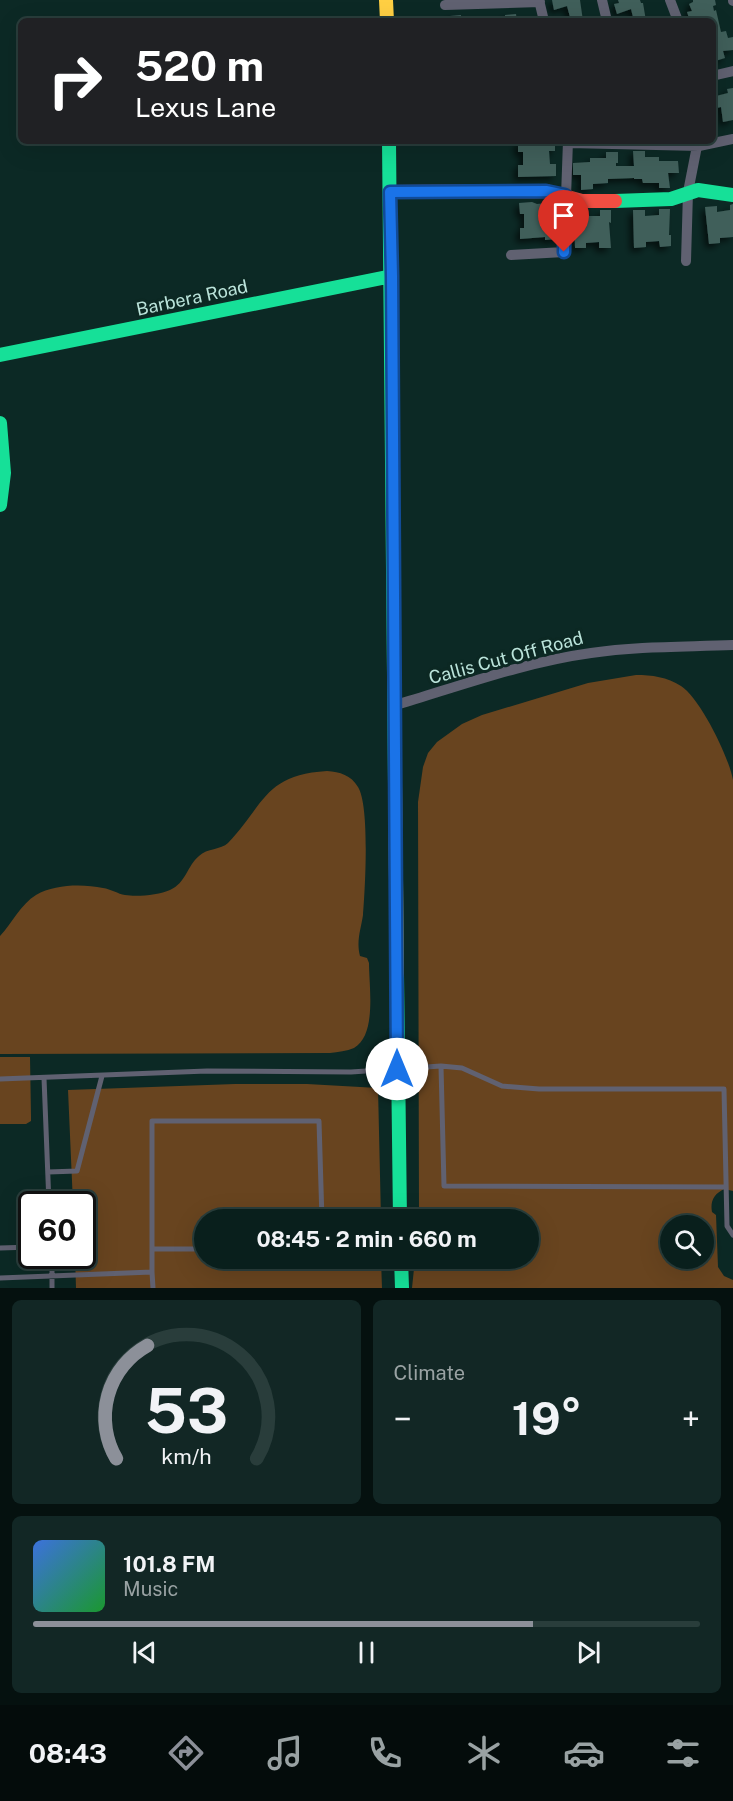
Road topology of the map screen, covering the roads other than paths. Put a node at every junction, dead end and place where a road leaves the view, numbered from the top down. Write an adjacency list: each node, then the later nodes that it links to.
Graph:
1 (386, 0): 6 (main road)
2 (602, 0): 8 (street)
3 (670, 0): 9 (street)
4 (540, 1): 5 (street); 7 (street)
5 (445, 5)
6 (387, 18)
7 (543, 18)
8 (606, 18)
9 (677, 18)
10 (733, 71): 11 (street)
11 (716, 75)
12 (733, 139): 13 (street)
13 (716, 141)
14 (389, 144): 17 (main road)
15 (568, 144): 19 (street)
16 (698, 144): 18 (street)
17 (390, 192): 19 (main road); 23 (main road)
18 (688, 192): 19 (main road); 20 (main road); 22 (street)
19 (565, 195): 21 (street)
20 (733, 195)
21 (511, 255)
22 (686, 261)
23 (392, 276): 24 (main road, Barbera Road); 28 (main road)
24 (0, 356)
25 (0, 423): 26 (main road)
26 (0, 505)
27 (733, 645): 28 (street, Callis Cut Off Road)
28 (396, 705): 30 (main road)
29 (441, 1066): 30 (lane); 35 (lane); 35 (lane)
30 (397, 1069): 31 (lane); 38 (main road)
31 (102, 1076): 32 (lane); 34 (lane)
32 (44, 1078): 33 (lane); 34 (lane)
33 (0, 1079)
34 (48, 1172): 36 (lane)
35 (726, 1187): 39 (lane)
36 (49, 1191)
37 (322, 1209): 42 (lane)
38 (400, 1209)
39 (733, 1235)
40 (18, 1247): 41 (lane)
41 (0, 1248)
42 (152, 1249): 43 (lane); 46 (lane)
43 (194, 1249)
44 (52, 1269): 47 (lane)
45 (401, 1269): 51 (main road)
46 (152, 1272): 47 (lane); 50 (lane)
47 (52, 1276): 48 (lane); 49 (lane)
48 (0, 1278)
49 (52, 1288)
50 (153, 1288)
51 (402, 1288)

